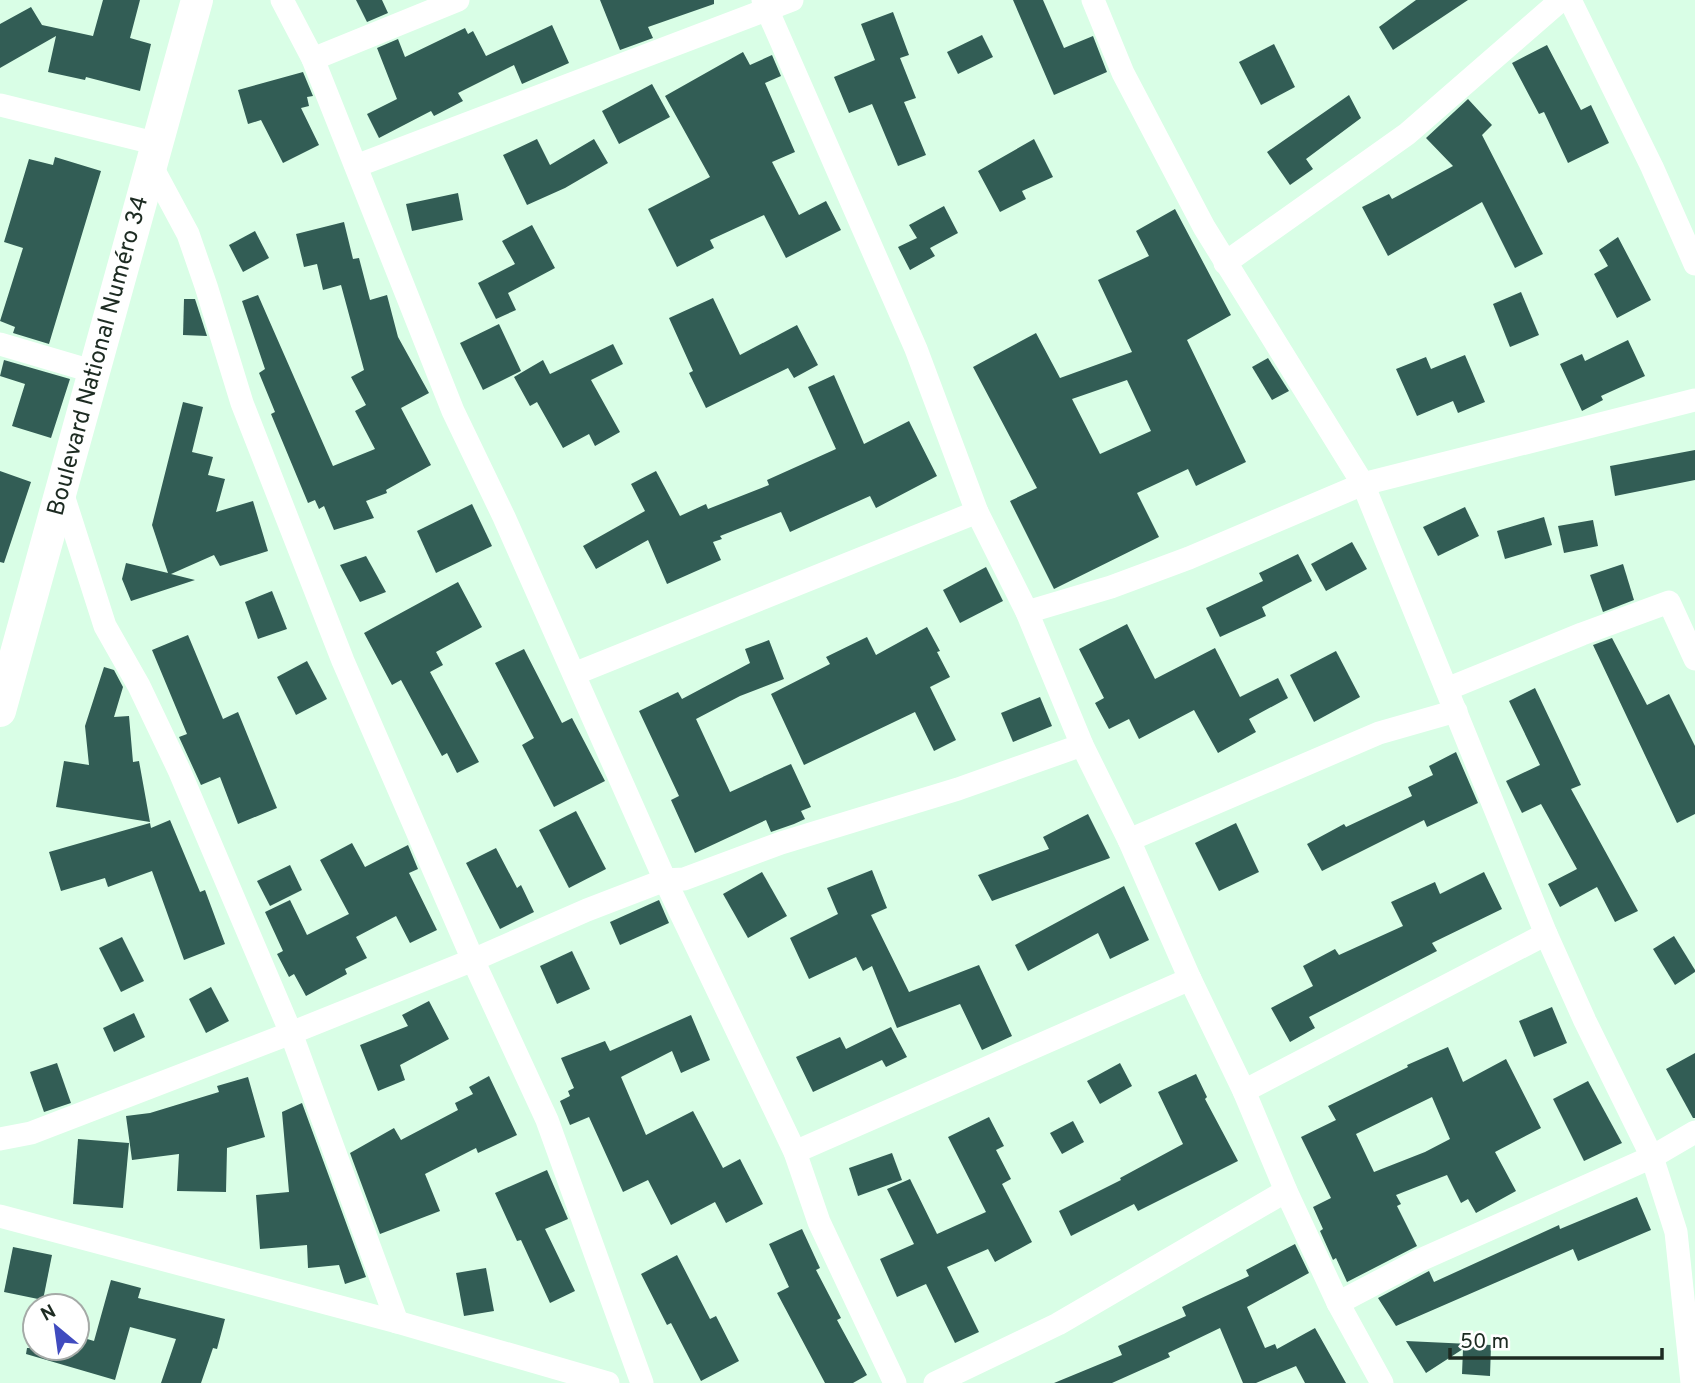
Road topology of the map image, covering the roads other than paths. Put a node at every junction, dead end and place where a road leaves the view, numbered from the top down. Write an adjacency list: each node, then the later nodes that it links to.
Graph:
1 (197, 0): 11 (main road, Boulevard National Numéro 34)
2 (282, 0): 9 (street)
3 (458, 0): 9 (street)
4 (792, 0): 8 (street)
5 (1093, 0): 13 (street)
6 (1561, 0): 13 (street)
7 (1570, 0): 14 (street)
8 (765, 5): 12 (street); 20 (street)
9 (313, 59): 12 (street)
10 (0, 105): 11 (street)
11 (155, 155): 16 (main road, Boulevard National Numéro 34); 30 (street)
12 (356, 166): 23 (street)
13 (1225, 263): 18 (street)
14 (1695, 264)
15 (0, 344): 16 (street)
16 (95, 372): 19 (main road, Boulevard National Numéro 34)
17 (1695, 400): 18 (street)
18 (1363, 484): 21 (street); 24 (street)
19 (62, 492): 25 (main road, Boulevard National Numéro 34); 32 (street)
20 (977, 512): 21 (street); 23 (street)
21 (1027, 612): 26 (street)
22 (1695, 659): 24 (street)
23 (574, 674): 28 (street)
24 (1451, 700): 27 (street); 29 (street)
25 (0, 711)
26 (1082, 745): 27 (street); 28 (street)
27 (1129, 839): 31 (street)
28 (665, 880): 30 (street); 36 (street)
29 (1546, 934): 33 (street); 37 (street)
30 (473, 960): 32 (street); 43 (street)
31 (1190, 979): 33 (street); 36 (street)
32 (291, 1033): 35 (street); 41 (street)
33 (1244, 1091): 38 (street)
34 (1695, 1132): 37 (street)
35 (0, 1139)
36 (795, 1152): 44 (street)
37 (1652, 1157): 40 (street); 47 (street)
38 (1286, 1191): 40 (street); 45 (street)
39 (0, 1216): 41 (street)
40 (1338, 1303): 46 (street)
41 (397, 1322): 42 (street)
42 (608, 1383)
43 (642, 1383)
44 (895, 1383)
45 (935, 1383)
46 (1382, 1383)
47 (1692, 1383)

